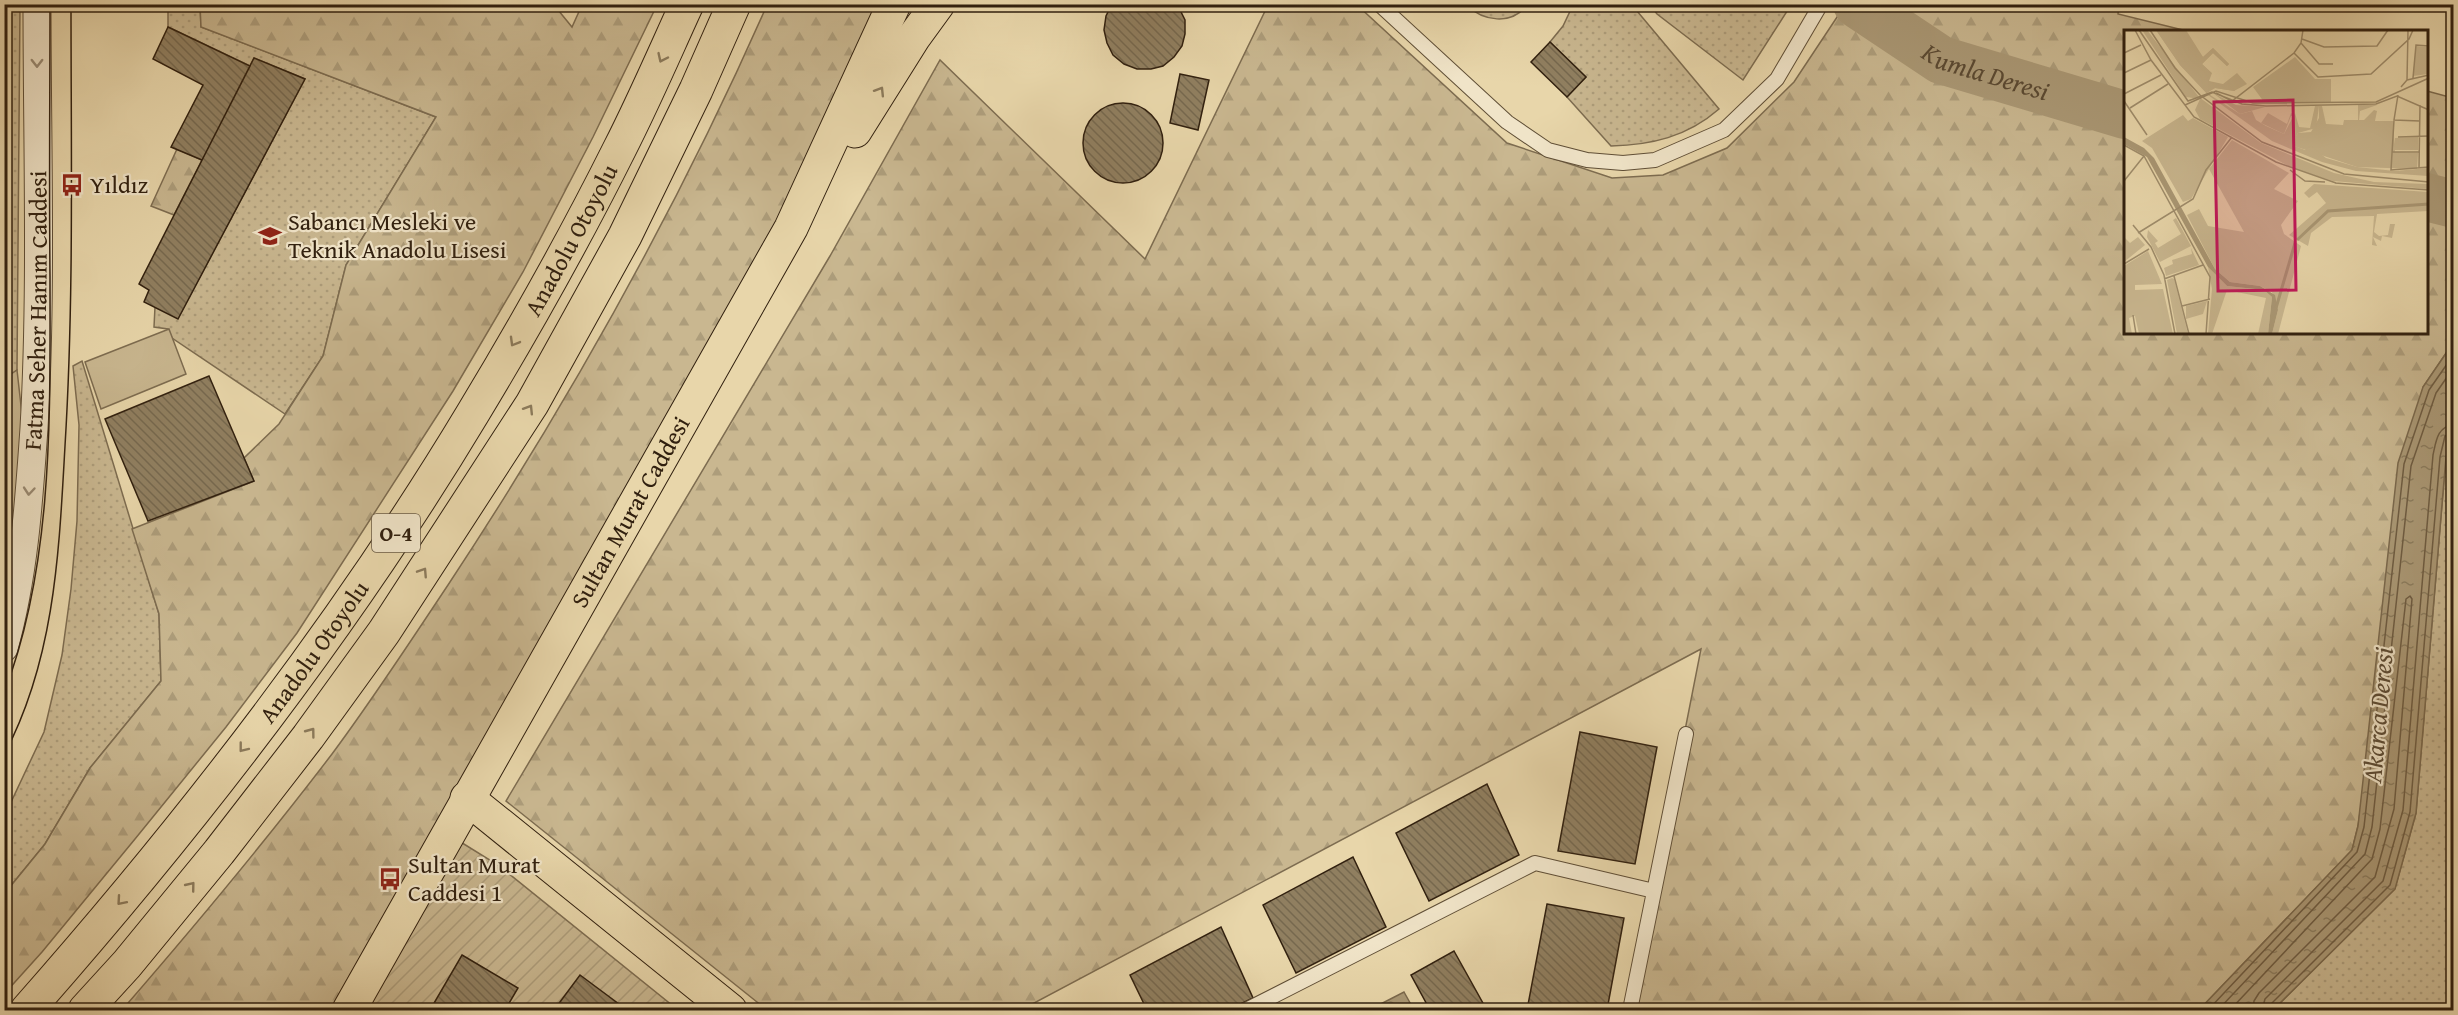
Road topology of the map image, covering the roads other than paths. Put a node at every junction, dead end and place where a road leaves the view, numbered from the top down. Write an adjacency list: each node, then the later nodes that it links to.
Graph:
1 (37, 4): 9 (street, Fatma Seher Hanım Caddesi, one-way to 9)
2 (687, 4): 13 (main road, Anadolu Otoyolu / O-4, one-way to 13)
3 (734, 4): 14 (main road, Anadolu Otoyolu / O-4, one-way to 3)
4 (894, 4): 8 (main road, Sultan Murat Caddesi)
5 (938, 4): 8 (main road, one-way to 5)
6 (1379, 4): 7 (lane)
7 (1821, 4)
8 (791, 228): 11 (main road, Sultan Murat Caddesi)
9 (4, 648)
10 (1686, 734): 12 (lane)
11 (467, 798): 15 (main road, Sultan Murat Caddesi); 16 (main road)
12 (1654, 891): 17 (lane); 18 (lane)
13 (27, 1011)
14 (85, 1011)
15 (349, 1011)
16 (730, 1011)
17 (1246, 1011)
18 (1630, 1011)

